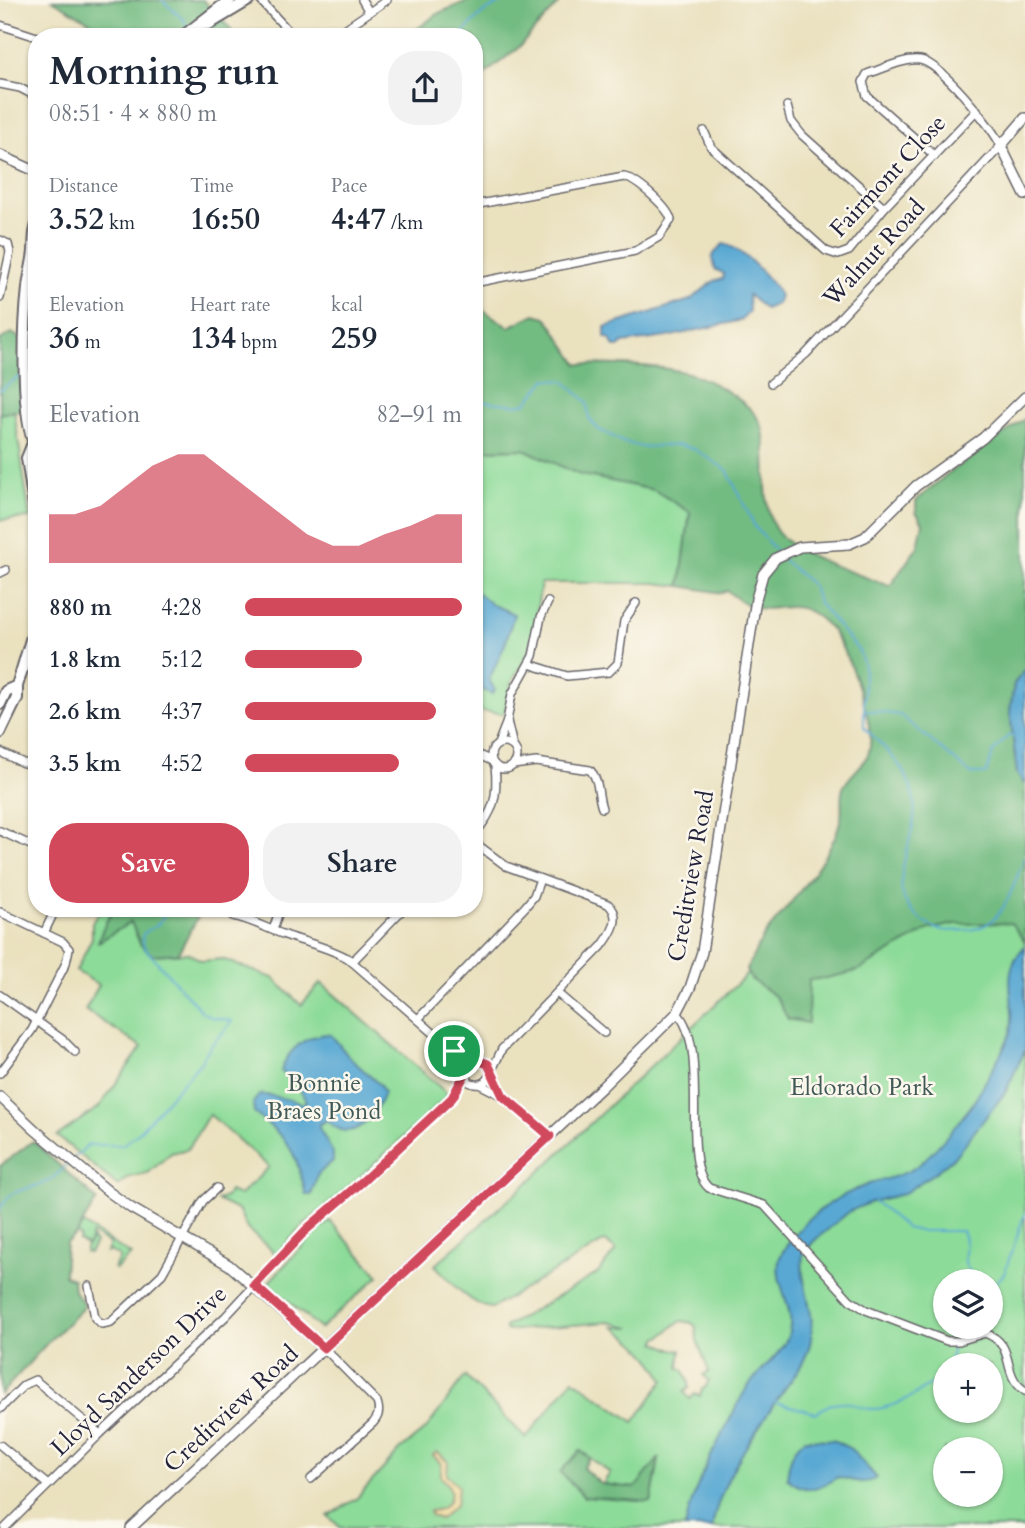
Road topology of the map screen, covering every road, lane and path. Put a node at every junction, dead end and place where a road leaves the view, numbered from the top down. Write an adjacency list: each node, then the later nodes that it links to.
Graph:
1 (230, 0): 8 (main road)
2 (249, 0): 8 (main road)
3 (260, 0): 9 (street)
4 (362, 0): 6 (street)
5 (387, 0): 6 (street)
6 (369, 12): 10 (street)
7 (0, 25): 11 (street)
8 (198, 27)
9 (286, 28)
10 (346, 28)
11 (28, 34)
12 (0, 84): 13 (street)
13 (28, 93)
14 (787, 106): 24 (street)
15 (977, 110): 18 (street); 20 (street, Fairmont Close); 20 (street)
16 (1025, 118): 18 (street)
17 (704, 131): 24 (street, Fairmont Close)
18 (1001, 146): 22 (street); 29 (street, Walnut Road)
19 (0, 155): 21 (street)
20 (935, 156): 24 (street, Fairmont Close)
21 (28, 168)
22 (1025, 195)
23 (483, 203): 26 (street)
24 (884, 208)
25 (0, 240): 28 (street)
26 (483, 282)
27 (28, 286): 31 (main road)
28 (0, 299)
29 (771, 383)
30 (1025, 397): 66 (street, Creditview Road)
31 (28, 410)
32 (548, 602): 35 (street)
33 (636, 603): 35 (street)
34 (28, 650): 36 (main road)
35 (529, 664): 38 (street)
36 (17, 686): 37 (main road); 39 (main road)
37 (0, 704)
38 (507, 721): 40 (street); 41 (street)
39 (0, 733)
40 (497, 745): 41 (street); 42 (street); 47 (street)
41 (514, 748): 45 (street); 48 (street)
42 (483, 750)
43 (0, 752): 46 (street)
44 (483, 757): 47 (street)
45 (536, 762): 48 (street); 50 (street)
46 (28, 763)
47 (494, 763): 48 (street); 49 (street)
48 (511, 766): 49 (street)
49 (498, 787): 51 (street)
50 (602, 808)
51 (483, 823)
52 (0, 831): 53 (street)
53 (28, 844)
54 (483, 849): 55 (street)
55 (540, 879): 64 (street); 67 (street)
56 (0, 912): 62 (street)
57 (52, 917): 62 (street)
58 (238, 917): 61 (street)
59 (277, 917): 61 (street)
60 (395, 917): 63 (street)
61 (273, 930): 63 (street)
62 (44, 933): 68 (street)
63 (352, 962): 67 (street)
64 (557, 993): 69 (street); 70 (street)
65 (0, 995): 68 (street)
66 (677, 1013): 81 (street, Creditview Road); 87 (street)
67 (418, 1019): 71 (street)
68 (37, 1021): 72 (street); 75 (street)
69 (604, 1033)
70 (502, 1049): 73 (street); 74 (street)
71 (454, 1051): 73 (street); 76 (street)
72 (75, 1052)
73 (479, 1060): 74 (street); 76 (street)
74 (491, 1072): 77 (street); 78 (street)
75 (0, 1073)
76 (465, 1073): 77 (street); 80 (street, Lloyd Sanderson Drive)
77 (479, 1085): 78 (street); 80 (street, Lloyd Sanderson Drive)
78 (503, 1096): 81 (street)
79 (0, 1097): 83 (street)
80 (452, 1098): 84 (street, Lloyd Sanderson Drive)
81 (550, 1136): 86 (street, Creditview Road)
82 (217, 1188): 83 (street)
83 (183, 1237): 84 (street); 85 (street)
84 (254, 1285): 86 (street); 89 (street, Lloyd Sanderson Drive)
85 (89, 1286)
86 (324, 1348): 91 (street); 94 (street, Creditview Road)
87 (1025, 1391)
88 (0, 1409): 89 (street)
89 (100, 1434): 92 (street, Lloyd Sanderson Drive)
90 (0, 1444): 92 (street)
91 (311, 1479)
92 (48, 1485): 93 (street, Lloyd Sanderson Drive)
93 (5, 1528)
94 (131, 1528)

